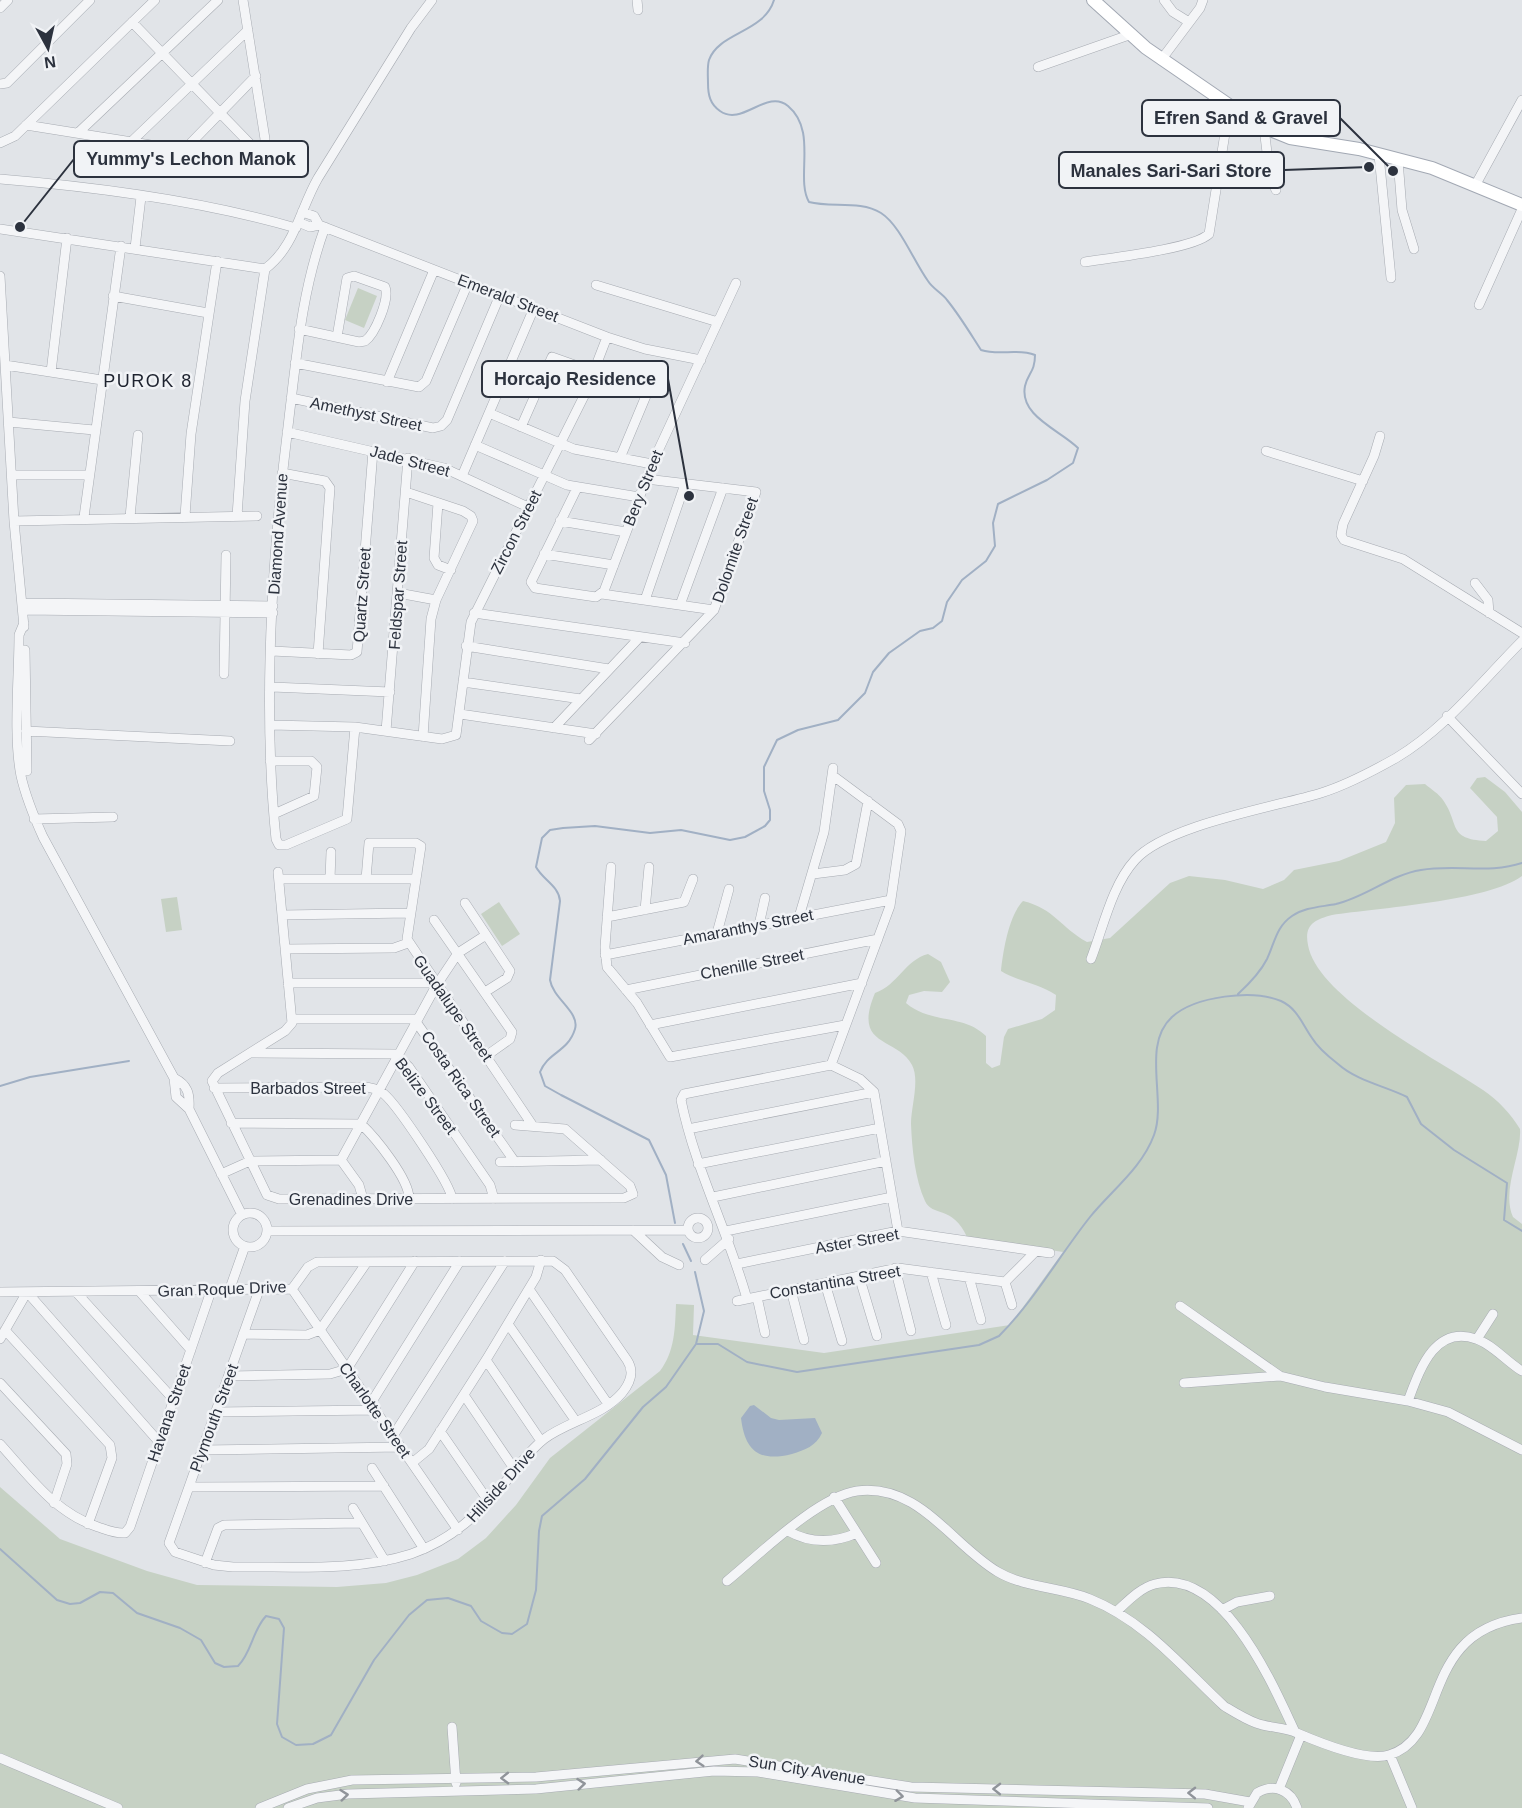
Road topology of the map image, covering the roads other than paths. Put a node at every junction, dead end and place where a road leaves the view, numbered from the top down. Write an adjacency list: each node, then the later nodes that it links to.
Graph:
1 (8, 0): 10 (street)
2 (90, 0): 19 (street)
3 (155, 0): 11 (street)
4 (219, 0): 15 (street)
5 (243, 0): 13 (street)
6 (432, 0): 38 (street)
7 (1094, 0): 14 (main road)
8 (1164, 0): 12 (street)
9 (1203, 0): 12 (street)
10 (0, 8)
11 (132, 22): 15 (street); 24 (street)
12 (1189, 22): 16 (street)
13 (248, 30): 18 (street); 20 (street)
14 (1129, 35): 16 (main road); 17 (street)
15 (162, 53): 20 (street); 26 (street)
16 (1161, 60): 22 (main road)
17 (1038, 67)
18 (256, 76): 23 (street); 30 (street)
19 (0, 84)
20 (192, 84): 23 (street); 27 (street)
21 (1522, 99): 34 (street)
22 (1229, 108): 25 (main road); 47 (street)
23 (220, 113): 29 (street); 30 (street)
24 (26, 125): 26 (street); 28 (street)
25 (1264, 128): 31 (main road); 35 (street)
26 (79, 132): 27 (street)
27 (132, 141): 29 (street)
28 (0, 142)
29 (185, 148): 30 (street)
30 (259, 153)
31 (1379, 155): 32 (main road); 51 (street)
32 (1398, 160): 34 (main road); 45 (street)
33 (0, 179): 36 (street, Emerald Street)
34 (1476, 184): 37 (main road)
35 (1276, 190)
36 (141, 197): 39 (street, Emerald Street); 44 (street)
37 (1522, 207): 57 (street)
38 (302, 212): 39 (street); 40 (street, Emerald Street)
39 (297, 225): 40 (street, Emerald Street); 48 (street)
40 (322, 226): 49 (street, Emerald Street); 62 (street, Diamond Avenue)
41 (0, 229): 42 (street)
42 (67, 238): 43 (street); 68 (street)
43 (121, 246): 44 (street); 56 (street)
44 (135, 248): 46 (street)
45 (1414, 249)
46 (217, 261): 48 (street); 60 (street)
47 (1085, 262)
48 (265, 269): 102 (street)
49 (434, 270): 52 (street, Emerald Street); 71 (street)
50 (0, 276): 58 (street)
51 (1391, 278)
52 (468, 283): 55 (street, Emerald Street); 71 (street)
53 (736, 283): 61 (street, Bery Street)
54 (596, 285): 61 (street)
55 (500, 295): 59 (street, Emerald Street); 72 (street, Amethyst Street)
56 (113, 296): 60 (street); 70 (street)
57 (1479, 305)
58 (1, 307): 67 (street)
59 (534, 308): 64 (street, Emerald Street); 73 (street)
60 (208, 313): 101 (street)
61 (718, 322): 65 (street, Bery Street)
62 (299, 329): 63 (street); 66 (street, Diamond Avenue)
63 (336, 337): 63 (street)
64 (607, 337): 65 (street, Emerald Street); 69 (street, Zircon Street)
65 (701, 360): 86 (street, Bery Street)
66 (295, 363): 71 (street); 72 (street, Diamond Avenue)
67 (5, 365): 68 (street); 74 (street)
68 (51, 372): 70 (street)
69 (595, 372): 75 (street); 80 (street, Zircon Street); 85 (street)
70 (102, 380): 76 (street)
71 (387, 382)
72 (291, 398): 77 (street, Diamond Avenue)
73 (489, 413): 75 (street); 81 (street)
74 (9, 422): 76 (street); 88 (street)
75 (521, 427): 80 (street)
76 (94, 430): 89 (street)
77 (287, 432): 82 (street, Jade Street); 87 (street, Diamond Avenue)
78 (138, 435): 105 (street)
79 (1380, 436): 93 (street)
80 (560, 444): 85 (street); 90 (street, Zircon Street)
81 (475, 445): 90 (street); 91 (street)
82 (373, 451): 84 (street, Jade Street); 132 (street, Quartz Street)
83 (1266, 451): 93 (street)
84 (408, 458): 91 (street, Jade Street); 97 (street, Feldspar Street)
85 (620, 458): 86 (street)
86 (652, 464): 92 (street, Bery Street)
87 (282, 473): 121 (street, Diamond Avenue); 132 (street)
88 (12, 475): 89 (street); 106 (street)
89 (89, 475): 104 (street)
90 (544, 475): 95 (street); 100 (street, Zircon Street)
91 (462, 476): 100 (street, Jade Street)
92 (646, 479): 94 (street, Dolomite Street); 98 (street, Bery Street)
93 (1363, 480): 124 (street)
94 (686, 484): 96 (street, Dolomite Street); 117 (street)
95 (577, 488): 98 (street); 107 (street)
96 (723, 488): 118 (street); 122 (street, Dolomite Street)
97 (405, 492): 99 (street); 114 (street, Feldspar Street)
98 (639, 497): 108 (street, Bery Street)
99 (438, 503): 112 (street); 112 (street)
100 (528, 507): 123 (street, Zircon Street)
101 (185, 516): 102 (street); 105 (street)
102 (237, 516): 103 (street)
103 (257, 516)
104 (84, 517): 105 (street); 106 (street)
105 (130, 517)
106 (14, 520): 119 (street)
107 (560, 521): 108 (street); 109 (street)
108 (626, 532): 111 (street, Bery Street)
109 (544, 554): 111 (street); 115 (street)
110 (226, 555): 120 (street)
111 (614, 565): 115 (street, Bery Street)
112 (451, 570): 116 (street)
113 (1474, 584): 124 (street)
114 (398, 593): 116 (street); 137 (street, Feldspar Street)
115 (601, 595): 117 (street)
116 (436, 600): 146 (street)
117 (645, 600): 118 (street)
118 (680, 605): 122 (street)
119 (24, 607): 120 (street); 125 (street)
120 (225, 609): 121 (street); 134 (street)
121 (273, 609): 131 (street, Diamond Avenue)
122 (714, 610): 129 (street, Dolomite Street)
123 (474, 613): 127 (street); 130 (street, Zircon Street)
124 (1490, 613): 126 (street)
125 (24, 623): 144 (street); 149 (street)
126 (1522, 633)
127 (639, 638): 129 (street); 133 (street)
128 (1522, 641): 140 (street)
129 (685, 644): 143 (street, Dolomite Street)
130 (466, 646): 133 (street); 135 (street, Zircon Street)
131 (272, 651): 132 (street, Quartz Street); 136 (street, Diamond Avenue)
132 (318, 654)
133 (609, 669): 138 (street)
134 (224, 674)
135 (463, 682): 138 (street); 139 (street, Zircon Street)
136 (272, 687): 137 (street); 141 (street, Diamond Avenue)
137 (390, 692): 145 (street, Feldspar Street)
138 (581, 699): 143 (street)
139 (460, 714): 143 (street); 146 (street, Zircon Street)
140 (1447, 717): 150 (street); 181 (street)
141 (271, 725): 142 (street); 148 (street, Diamond Avenue)
142 (355, 727): 145 (street); 152 (street, Diamond Avenue)
143 (554, 728)
144 (26, 731): 147 (street); 149 (street)
145 (386, 731): 146 (street)
146 (423, 737)
147 (230, 741)
148 (270, 761): 152 (street, Diamond Avenue); 152 (street)
149 (24, 785): 154 (street)
150 (1522, 793)
151 (868, 801): 158 (street); 158 (street); 165 (street)
152 (274, 814)
153 (112, 817): 154 (street)
154 (34, 819): 211 (street)
155 (331, 852): 159 (street)
156 (611, 867): 170 (street)
157 (649, 867): 167 (street)
158 (813, 874): 171 (street)
159 (330, 879): 160 (street); 169 (street)
160 (366, 879): 161 (street); 161 (street, Guadalupe Street)
161 (416, 879): 168 (street, Guadalupe Street)
162 (693, 879): 167 (street)
163 (729, 889): 174 (street)
164 (765, 898): 173 (street)
165 (891, 900): 171 (street, Amaranthys Street); 176 (street)
166 (465, 903): 175 (street)
167 (645, 910): 170 (street)
168 (410, 913): 169 (street); 177 (street, Guadalupe Street)
169 (282, 915): 178 (street)
170 (607, 917): 180 (street)
171 (799, 917): 173 (street, Amaranthys Street)
172 (434, 920): 179 (street)
173 (759, 925): 174 (street, Amaranthys Street)
174 (717, 933): 180 (street, Amaranthys Street)
175 (486, 935): 179 (street); 186 (street)
176 (878, 939): 183 (street); 185 (street, Chenille Street)
177 (408, 943): 178 (street); 184 (street, Guadalupe Street)
178 (285, 949): 182 (street)
179 (458, 953): 184 (street); 186 (street)
180 (605, 955): 185 (street)
181 (1091, 959)
182 (288, 983): 184 (street); 187 (street)
183 (862, 983): 189 (street); 190 (street)
184 (436, 984): 188 (street); 193 (street, Guadalupe Street)
185 (626, 990): 189 (street)
186 (485, 992): 193 (street)
187 (292, 1019): 188 (street, Costa Rica Street); 191 (street)
188 (417, 1021): 192 (street); 209 (street, Costa Rica Street)
189 (650, 1025): 190 (street)
190 (845, 1025): 194 (street)
191 (250, 1053): 192 (street, Belize Street); 195 (street)
192 (398, 1056): 196 (street); 214 (street, Belize Street)
193 (486, 1056): 201 (street, Guadalupe Street)
194 (831, 1065): 197 (street); 203 (street)
195 (214, 1088): 196 (street, Barbados Street); 198 (street, Grenadines Drive)
196 (379, 1091): 199 (street); 217 (street, Barbados Street)
197 (874, 1092): 202 (street); 203 (street)
198 (231, 1123): 199 (street); 206 (street, Grenadines Drive)
199 (361, 1124): 204 (street); 216 (street)
200 (515, 1125): 201 (street)
201 (533, 1126): 205 (street)
202 (880, 1128): 207 (street); 210 (street)
203 (688, 1129): 210 (street)
204 (341, 1160): 206 (street); 215 (street)
205 (601, 1160): 209 (street, Costa Rica Street); 214 (street, Grenadines Drive)
206 (250, 1161): 211 (street); 215 (street, Grenadines Drive)
207 (886, 1161): 212 (street); 213 (street)
208 (500, 1162): 209 (street, Costa Rica Street)
209 (515, 1162)
210 (698, 1164): 212 (street)
211 (221, 1174): 218 (street)
212 (713, 1197): 221 (street)
213 (892, 1197): 221 (street); 222 (street)
214 (494, 1198): 217 (street, Grenadines Drive)
215 (363, 1199): 216 (street, Grenadines Drive)
216 (410, 1199): 217 (street, Grenadines Drive)
217 (452, 1199)
218 (242, 1215): 220 (street); 223 (street)
219 (633, 1230): 220 (street); 221 (street); 233 (street)
220 (268, 1231): 223 (street)
221 (726, 1231): 227 (street); 232 (street)
222 (898, 1231): 224 (street, Aster Street); 232 (street, Aster Street)
223 (245, 1246): 245 (street)
224 (1036, 1251): 225 (street, Aster Street); 238 (street)
225 (1050, 1253)
226 (541, 1260): 230 (street, Gran Roque Drive); 241 (street); 279 (street, Hillside Drive)
227 (705, 1260)
228 (415, 1261): 229 (street, Gran Roque Drive); 231 (street, Gran Roque Drive); 270 (street)
229 (460, 1261): 230 (street, Gran Roque Drive); 280 (street)
230 (505, 1261): 284 (street)
231 (367, 1262): 240 (street, Gran Roque Drive); 259 (street)
232 (737, 1264): 250 (street)
233 (679, 1265)
234 (895, 1268): 235 (street, Constantina Street); 236 (street, Constantina Street); 260 (street)
235 (932, 1272): 237 (street, Constantina Street); 257 (street)
236 (860, 1276): 239 (street, Constantina Street); 263 (street)
237 (969, 1277): 238 (street, Constantina Street); 255 (street)
238 (1005, 1282): 252 (street)
239 (825, 1283): 243 (street, Constantina Street); 267 (street)
240 (292, 1289): 242 (street, Gran Roque Drive); 259 (street, Charlotte Street)
241 (530, 1289): 256 (street); 279 (street)
242 (259, 1290): 245 (street, Gran Roque Drive); 262 (street, Plymouth Street)
243 (791, 1290): 250 (street, Constantina Street); 266 (street)
244 (211, 1291): 245 (street, Gran Roque Drive); 249 (street, Gran Roque Drive); 268 (street, Havana Street)
245 (229, 1291)
246 (0, 1292): 247 (street, Gran Roque Drive)
247 (27, 1292): 248 (street, Gran Roque Drive); 258 (street); 286 (street)
248 (76, 1292): 249 (street, Gran Roque Drive); 277 (street)
249 (140, 1292): 268 (street)
250 (752, 1298): 251 (street, Constantina Street); 261 (street)
251 (737, 1301)
252 (1012, 1305)
253 (1180, 1306): 273 (street)
254 (1493, 1314): 265 (street)
255 (981, 1320)
256 (508, 1324): 269 (street); 282 (street)
257 (946, 1325)
258 (5, 1330): 264 (street); 301 (street)
259 (320, 1330): 262 (street); 270 (street, Charlotte Street)
260 (911, 1331)
261 (765, 1333)
262 (243, 1334): 272 (street, Plymouth Street)
263 (877, 1336)
264 (0, 1339)
265 (1477, 1339): 271 (street); 278 (street)
266 (804, 1340)
267 (842, 1341)
268 (191, 1350): 277 (street, Havana Street)
269 (486, 1360): 276 (street); 285 (street)
270 (347, 1369): 272 (street); 280 (street, Charlotte Street)
271 (1522, 1371)
272 (229, 1376): 281 (street, Plymouth Street)
273 (1280, 1376): 275 (street); 278 (street)
274 (0, 1383): 298 (street)
275 (1184, 1383)
276 (464, 1395): 283 (street); 293 (street)
277 (174, 1400): 286 (street, Havana Street)
278 (1408, 1401): 290 (street)
279 (608, 1404): 282 (street, Hillside Drive)
280 (373, 1407): 281 (street); 284 (street, Charlotte Street)
281 (216, 1412): 289 (street, Plymouth Street)
282 (575, 1420): 285 (street, Hillside Drive)
283 (440, 1431): 291 (street); 297 (street)
284 (393, 1436): 288 (street, Charlotte Street)
285 (541, 1441): 293 (street, Hillside Drive)
286 (159, 1442): 301 (street, Havana Street)
287 (0, 1444): 298 (street)
288 (401, 1447): 289 (street); 291 (street, Charlotte Street)
289 (202, 1450): 295 (street, Plymouth Street)
290 (1522, 1450)
291 (412, 1463): 302 (street, Charlotte Street)
292 (372, 1468): 294 (street)
293 (515, 1470): 297 (street, Hillside Drive)
294 (384, 1486): 295 (street); 306 (street)
295 (189, 1487): 305 (street, Plymouth Street)
296 (834, 1497): 303 (street); 304 (street); 313 (street)
297 (489, 1502): 302 (street, Hillside Drive)
298 (54, 1503): 301 (street)
299 (353, 1508): 300 (street)
300 (362, 1523): 307 (street); 308 (street)
301 (88, 1524)
302 (458, 1530): 306 (street, Hillside Drive)
303 (788, 1531): 304 (street); 310 (street)
304 (857, 1533): 309 (street)
305 (170, 1547): 308 (street, Hillside Drive)
306 (424, 1549): 307 (street, Hillside Drive)
307 (385, 1560): 308 (street, Hillside Drive)
308 (205, 1563)
309 (876, 1563)
310 (727, 1581)
311 (1270, 1596): 312 (street)
312 (1222, 1610): 313 (street); 316 (street)
313 (1118, 1611): 316 (street)
314 (1522, 1618): 317 (street)
315 (452, 1727): 321 (street)
316 (1298, 1734): 317 (street); 323 (street)
317 (1390, 1755): 332 (street)
318 (0, 1758): 327 (street)
319 (735, 1759): 320 (street); 321 (street, Sun City Avenue, one-way to 321); 322 (street, Sun City Avenue, one-way to 319)
320 (736, 1771): 324 (street, Sun City Avenue, one-way to 320); 325 (street, Sun City Avenue, one-way to 325)
321 (455, 1779): 324 (street); 328 (street, Sun City Avenue)
322 (1020, 1789): 325 (street); 326 (street, Sun City Avenue, one-way to 322)
323 (1279, 1789): 326 (street); 331 (street)
324 (456, 1791): 329 (street, Sun City Avenue, one-way to 324)
325 (1020, 1801): 330 (street, Sun City Avenue)
326 (1249, 1805)
327 (118, 1808)
328 (260, 1808)
329 (288, 1808)
330 (1208, 1808)
331 (1297, 1808)
332 (1412, 1808)

